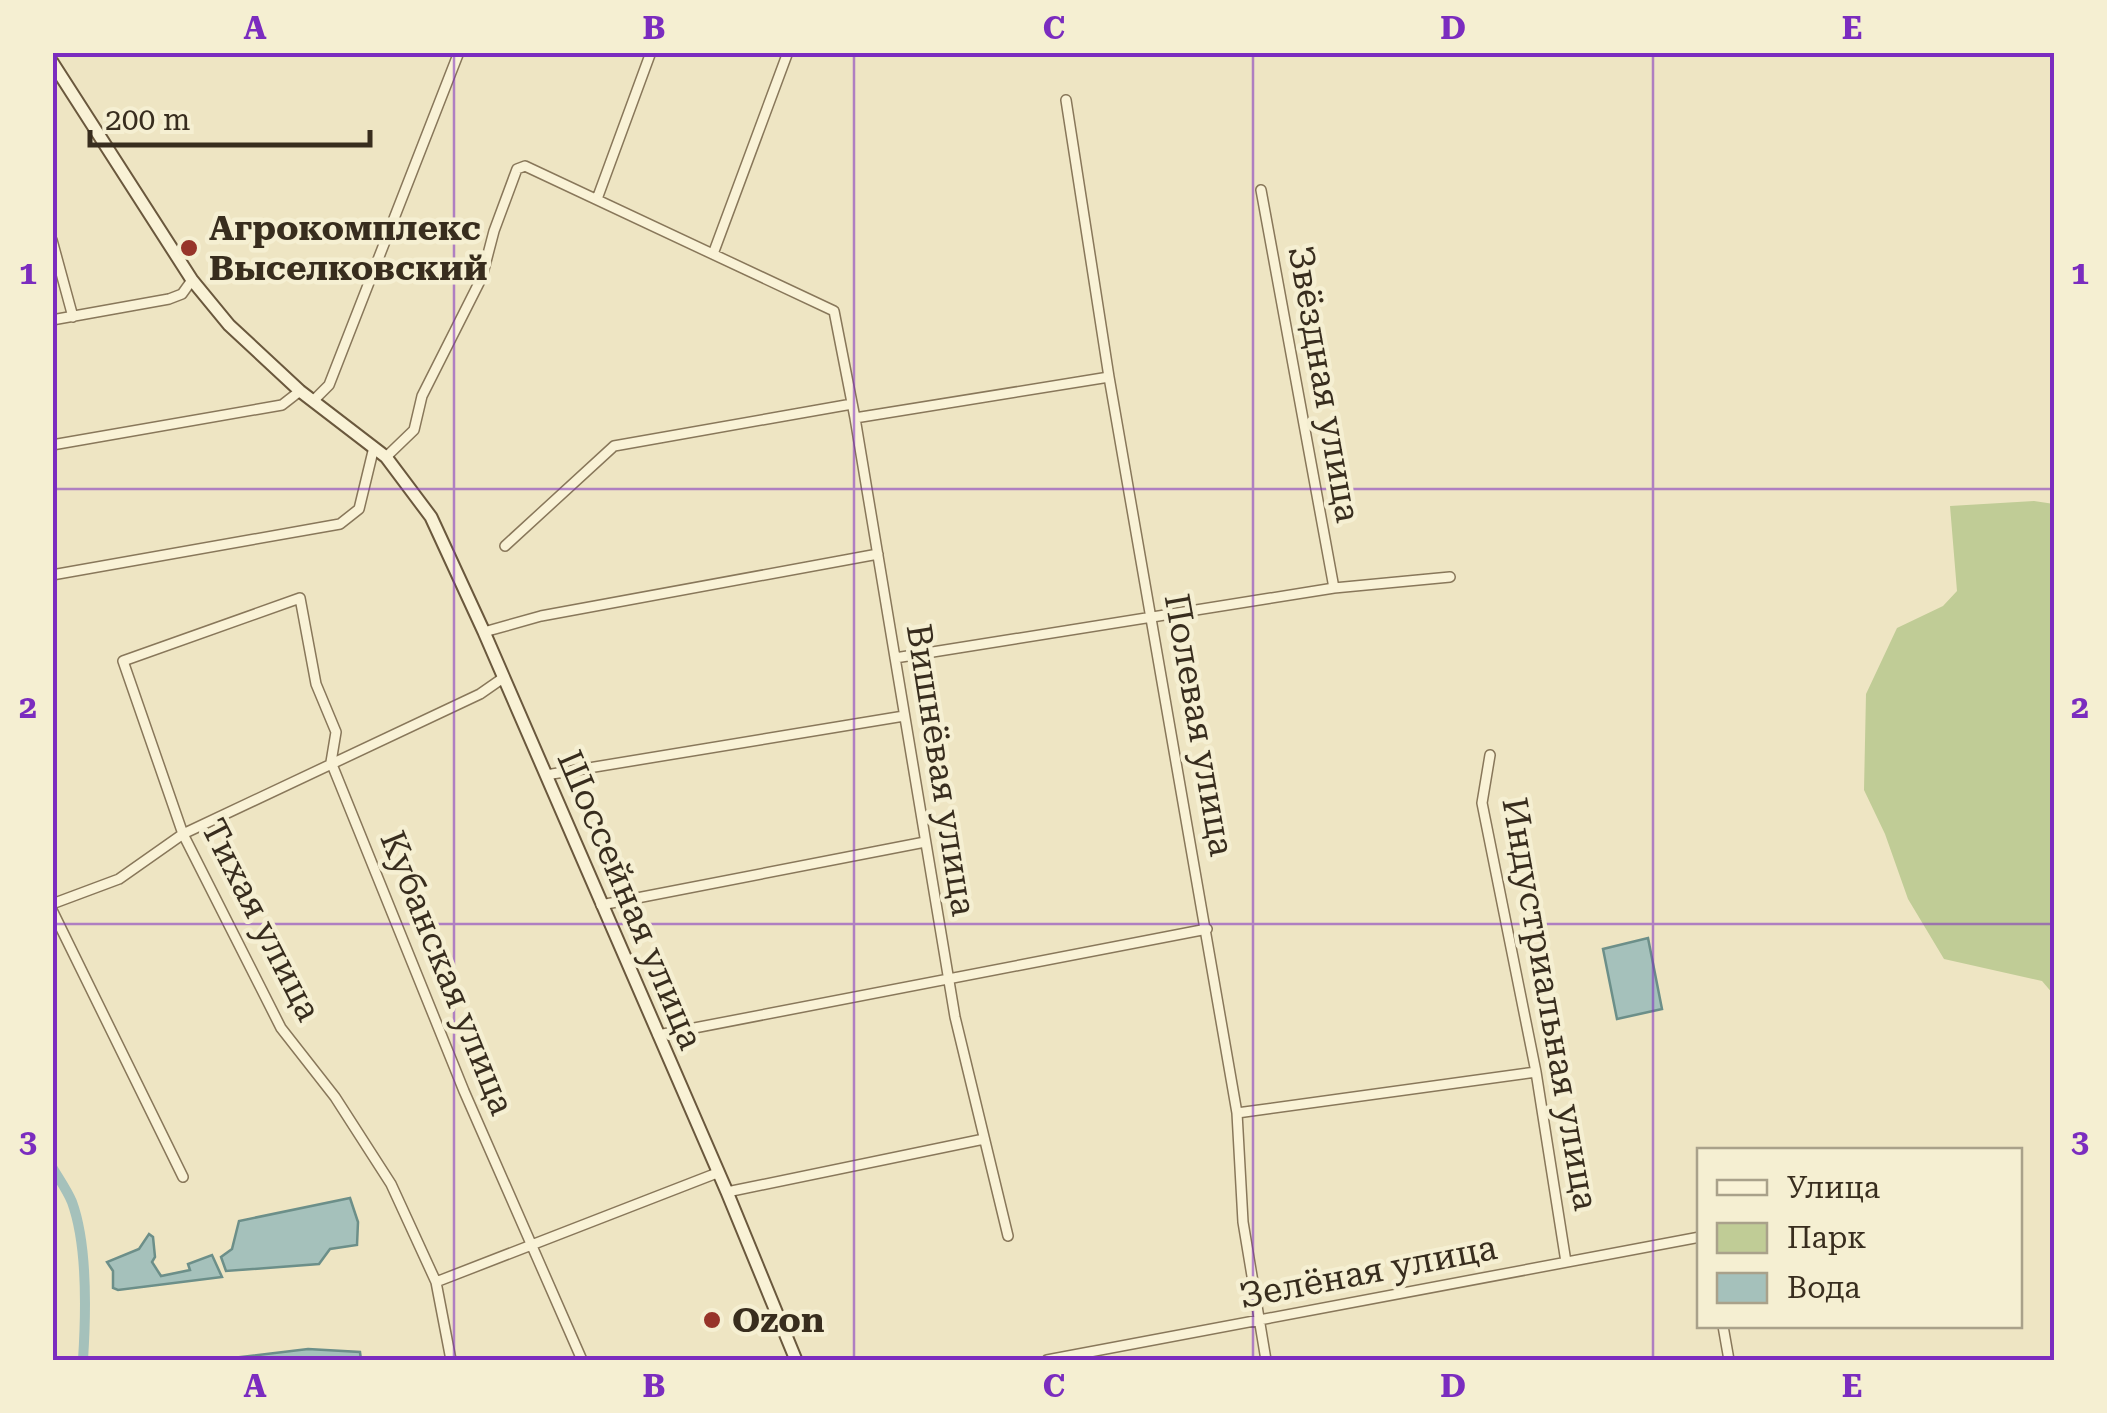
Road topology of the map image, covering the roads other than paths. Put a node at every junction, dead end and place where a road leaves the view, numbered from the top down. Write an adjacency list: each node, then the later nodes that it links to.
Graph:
1 (459, 52): 16 (street)
2 (651, 52): 7 (street)
3 (788, 52): 9 (street)
4 (52, 62): 11 (main road, Шоссейная улица)
5 (1066, 100): 14 (street, Полевая улица)
6 (1261, 190): 26 (street, Звёздная улица)
7 (597, 200): 9 (street); 21 (street)
8 (52, 240): 10 (street)
9 (713, 254): 17 (street, Вишнёвая улица)
10 (56, 271): 12 (street)
11 (192, 280): 12 (street); 15 (main road, Шоссейная улица)
12 (73, 317): 13 (street)
13 (52, 320)
14 (1109, 377): 18 (street); 28 (street, Полевая улица)
15 (300, 391): 16 (main road, Шоссейная улица); 19 (street)
16 (314, 400): 20 (main road, Шоссейная улица)
17 (852, 404): 18 (street, Вишнёвая улица); 22 (street)
18 (855, 418): 23 (street, Вишнёвая улица)
19 (52, 445)
20 (374, 448): 21 (main road, Шоссейная улица); 24 (street)
21 (386, 457): 29 (main road, Шоссейная улица)
22 (505, 546)
23 (878, 554): 29 (street); 30 (street, Вишнёвая улица)
24 (52, 575)
25 (1450, 577): 26 (street)
26 (1334, 588): 28 (street)
27 (300, 598): 34 (street, Кубанская улица); 36 (street, Тихая улица)
28 (1152, 618): 30 (street); 40 (street, Полевая улица)
29 (484, 632): 31 (main road, Шоссейная улица)
30 (895, 658): 32 (street, Вишнёвая улица)
31 (502, 678): 34 (street); 35 (main road, Шоссейная улица)
32 (904, 716): 35 (street); 37 (street, Вишнёвая улица)
33 (1490, 755): 43 (street, Индустриальная улица)
34 (331, 762): 36 (street); 51 (street, Кубанская улица)
35 (546, 775): 38 (main road, Шоссейная улица)
36 (183, 834): 39 (street); 53 (street, Тихая улица)
37 (926, 842): 38 (street); 41 (street, Вишнёвая улица)
38 (600, 905): 42 (main road, Шоссейная улица)
39 (52, 907): 47 (street)
40 (1207, 929): 41 (street); 44 (street, Полевая улица)
41 (948, 978): 42 (street); 45 (street, Вишнёвая улица)
42 (658, 1035): 46 (main road, Шоссейная улица)
43 (1536, 1072): 44 (street); 52 (street, Индустриальная улица)
44 (1237, 1114): 54 (street, Полевая улица)
45 (984, 1139): 48 (street); 49 (street, Вишнёвая улица)
46 (718, 1173): 48 (main road, Шоссейная улица); 51 (street)
47 (183, 1177)
48 (727, 1192): 58 (main road, Шоссейная улица)
49 (1008, 1236)
50 (1697, 1238): 52 (street, Зелёная улица)
51 (533, 1244): 53 (street); 57 (street, Кубанская улица)
52 (1566, 1262): 54 (street, Зелёная улица)
53 (436, 1282): 56 (street, Тихая улица)
54 (1259, 1320): 59 (street, Зелёная улица); 60 (street, Полевая улица)
55 (1723, 1328): 61 (street)
56 (451, 1360)
57 (582, 1360)
58 (796, 1360)
59 (1047, 1360)
60 (1266, 1360)
61 (1730, 1360)

